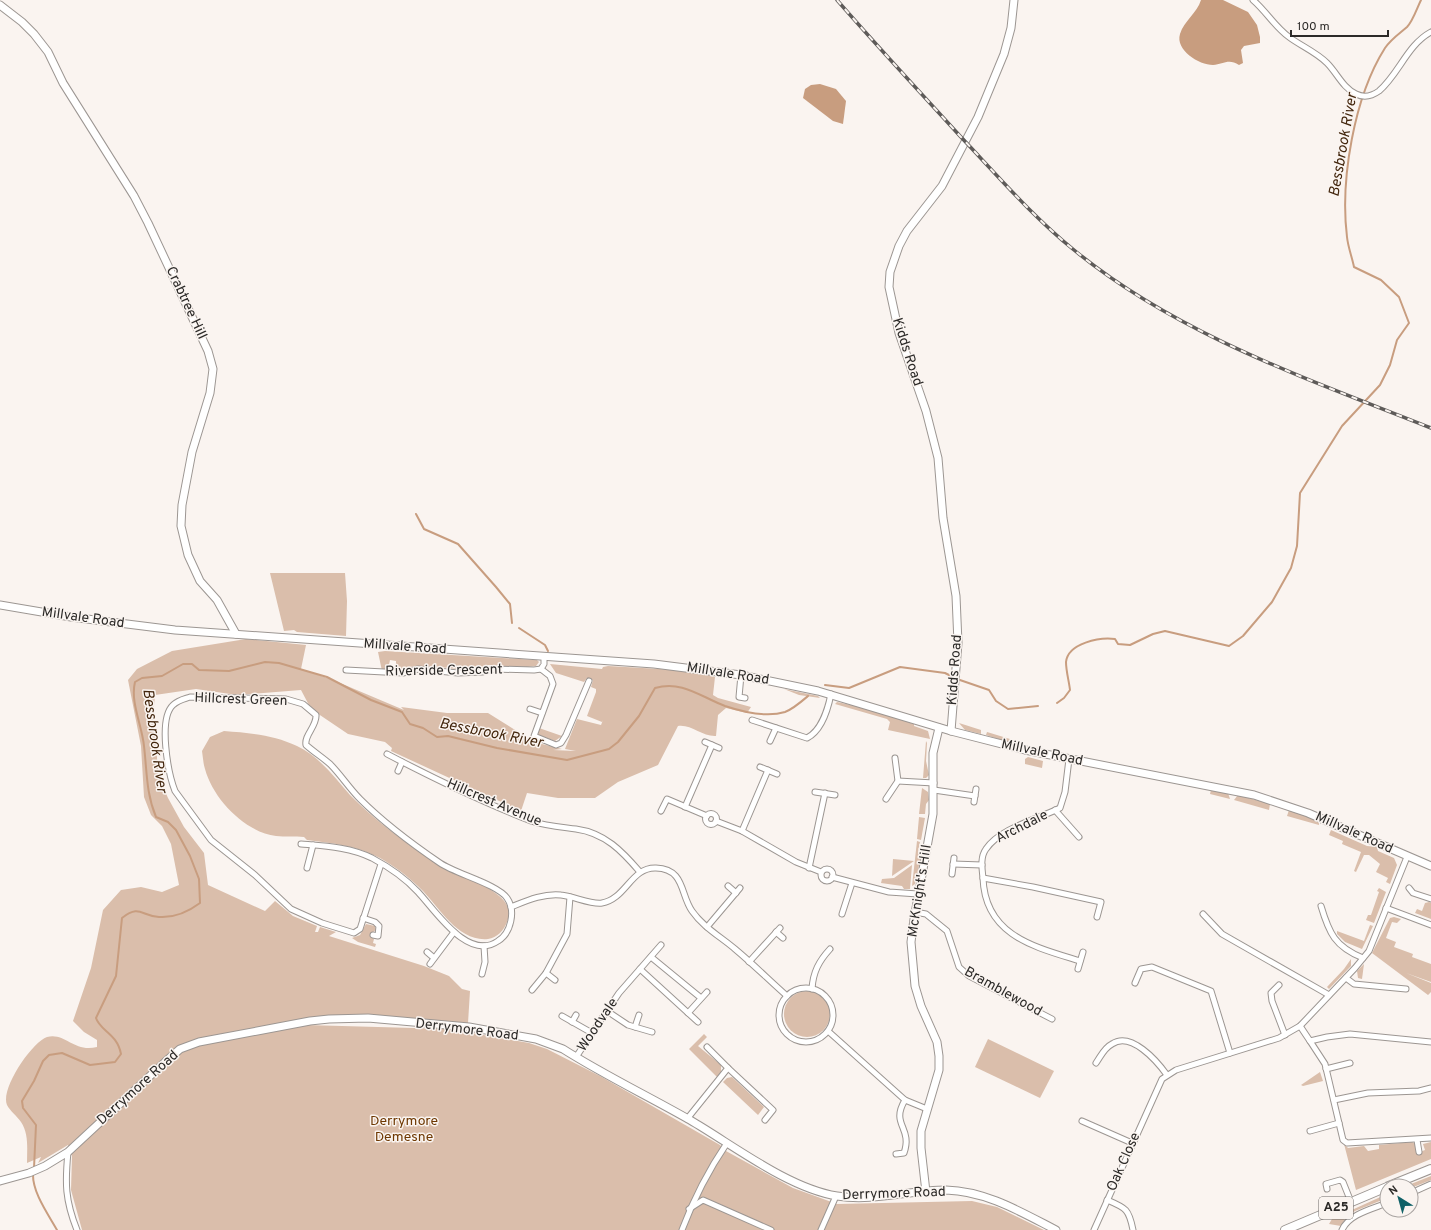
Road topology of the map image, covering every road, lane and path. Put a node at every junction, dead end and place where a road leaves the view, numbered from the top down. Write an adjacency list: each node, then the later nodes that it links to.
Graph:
1 (1014, 0): 19 (main road, Kidds Road)
2 (1253, 0): 4 (street)
3 (0, 5): 6 (main road, Crabtree Hill)
4 (1431, 32)
5 (0, 605): 6 (main road, Millvale Road)
6 (236, 634): 7 (main road, Millvale Road)
7 (544, 656): 8 (street); 10 (main road, Millvale Road)
8 (541, 669): 9 (street, Riverside Crescent); 15 (street)
9 (346, 670)
10 (742, 675): 12 (main road, Millvale Road); 13 (street)
11 (589, 681): 15 (street)
12 (831, 694): 17 (street); 18 (main road, Millvale Road)
13 (745, 698)
14 (530, 709): 15 (street)
15 (542, 713)
16 (752, 720): 17 (street)
17 (776, 728): 20 (street)
18 (939, 728): 19 (main road, Millvale Road); 33 (main road, McKnight's Hill)
19 (950, 731): 26 (main road, Millvale Road)
20 (770, 741)
21 (705, 742): 22 (street)
22 (712, 745): 23 (street); 41 (street)
23 (719, 748)
24 (387, 754): 27 (street, Hillcrest Avenue)
25 (896, 758): 32 (street)
26 (1069, 759): 42 (street, Archdale); 50 (main road, Millvale Road)
27 (402, 762): 30 (street); 58 (street, Hillcrest Avenue)
28 (760, 767): 29 (street)
29 (768, 770): 31 (street); 44 (street)
30 (398, 771)
31 (778, 774)
32 (898, 781): 33 (street); 39 (street)
33 (934, 786): 38 (street); 68 (main road, McKnight's Hill)
34 (976, 789): 38 (street)
35 (815, 792): 36 (street)
36 (825, 793): 37 (street); 57 (street)
37 (835, 795)
38 (975, 796): 40 (street)
39 (886, 799)
40 (974, 802)
41 (685, 807): 43 (street); 44 (street)
42 (1055, 810): 45 (street); 54 (street, Archdale)
43 (661, 811)
44 (742, 831): 57 (street)
45 (1073, 831): 46 (street); 47 (street)
46 (1067, 836)
47 (1079, 836)
48 (301, 844): 49 (street)
49 (313, 845): 52 (street); 56 (street)
50 (1406, 857): 55 (main road, Millvale Road); 73 (street)
51 (954, 858): 53 (street)
52 (381, 864): 78 (street, Hillcrest Green); 81 (street)
53 (953, 864): 54 (street); 60 (street)
54 (982, 865): 62 (street, Archdale)
55 (1431, 866)
56 (307, 868)
57 (809, 868): 59 (street)
58 (640, 872): 69 (street); 80 (street)
59 (822, 872): 61 (street); 61 (street)
60 (952, 874)
61 (832, 876): 63 (street)
62 (983, 878): 77 (street); 92 (street, Archdale)
63 (852, 883): 68 (street); 75 (street)
64 (728, 886): 67 (street)
65 (740, 888): 67 (street)
66 (1409, 888): 70 (street)
67 (736, 893): 80 (street)
68 (918, 894): 74 (main road, McKnight's Hill)
69 (570, 897): 71 (street); 97 (street)
70 (1431, 899)
71 (511, 906): 78 (street, Hillcrest Green); 85 (street)
72 (1321, 906): 91 (street)
73 (1386, 908): 79 (street); 91 (street)
74 (915, 912): 115 (street, Bramblewood); 137 (main road, McKnight's Hill)
75 (842, 914)
76 (1203, 914): 107 (street)
77 (1097, 917)
78 (363, 918): 82 (street)
79 (1431, 925)
80 (707, 927): 93 (street)
81 (454, 932): 85 (street); 89 (street)
82 (373, 935)
83 (783, 938): 93 (street)
84 (661, 945): 90 (street, Woodvale)
85 (484, 946): 98 (street)
86 (830, 949): 103 (street)
87 (426, 952): 89 (street)
88 (1083, 952): 92 (street)
89 (434, 958): 94 (street)
90 (651, 958): 95 (street, Woodvale); 109 (street)
91 (1363, 958): 99 (street)
92 (1080, 961): 96 (street)
93 (749, 962): 108 (street)
94 (430, 964)
95 (640, 969): 110 (street, Woodvale); 111 (street)
96 (1078, 969)
97 (546, 973): 100 (street); 105 (street)
98 (482, 974)
99 (1346, 978): 104 (street); 107 (street)
100 (555, 980)
101 (1135, 983): 127 (street)
102 (1279, 985): 123 (street)
103 (812, 989): 108 (street); 120 (street)
104 (1406, 989)
105 (532, 990)
106 (707, 992): 109 (street)
107 (1329, 995): 118 (street)
108 (787, 996): 120 (street)
109 (701, 998): 111 (street)
110 (607, 1011): 119 (street); 122 (street, Woodvale)
111 (688, 1013): 117 (street)
112 (576, 1015): 116 (street)
113 (639, 1015): 119 (street)
114 (562, 1016): 116 (street)
115 (1052, 1019)
116 (572, 1022): 122 (street)
117 (698, 1022)
118 (1300, 1026): 123 (street); 124 (street)
119 (635, 1027): 121 (street)
120 (828, 1031): 135 (street)
121 (652, 1032)
122 (592, 1033): 128 (street, Woodvale)
123 (1285, 1035): 127 (street)
124 (1310, 1041): 125 (street); 132 (street)
125 (1431, 1042)
126 (707, 1047): 131 (street)
127 (1230, 1053): 133 (street)
128 (576, 1057): 138 (main road, Derrymore Road); 147 (main road, Derrymore Road)
129 (1096, 1063): 133 (street)
130 (1350, 1063): 132 (street)
131 (728, 1068): 138 (street); 139 (street)
132 (1326, 1069): 136 (street)
133 (1167, 1075): 146 (street, Oak Close)
134 (1431, 1088): 136 (street)
135 (905, 1100): 137 (street); 149 (street)
136 (1334, 1100): 141 (street)
137 (927, 1109): 157 (main road, McKnight's Hill)
138 (687, 1119): 145 (main road, Derrymore Road)
139 (765, 1120)
140 (1082, 1121): 146 (street)
141 (1339, 1123): 142 (street); 144 (street)
142 (1310, 1130)
143 (1431, 1138): 144 (street)
144 (1418, 1140): 148 (street)
145 (727, 1143): 158 (main road, Derrymore Road); 162 (street)
146 (1132, 1143): 159 (street, Oak Close)
147 (68, 1152): 152 (main road, Derrymore Road); 163 (street)
148 (1419, 1152)
149 (896, 1154)
150 (1431, 1169): 151 (main road, A25)
151 (1408, 1178)
152 (0, 1181)
153 (1431, 1184): 155 (street)
154 (1327, 1188): 160 (street)
155 (1419, 1189)
156 (1379, 1190): 160 (main road, A25)
157 (926, 1192): 158 (main road, Derrymore Road); 167 (main road, Derrymore Road)
158 (836, 1196): 166 (street)
159 (1107, 1200): 168 (street, Oak Close); 169 (street, Oak Close)
160 (1351, 1202): 170 (main road, A25)
161 (1379, 1206): 171 (street)
162 (689, 1209): 164 (street); 165 (street)
163 (77, 1230)
164 (682, 1230)
165 (771, 1230)
166 (821, 1230)
167 (1056, 1230)
168 (1094, 1230)
169 (1133, 1230)
170 (1285, 1230)
171 (1342, 1230)

